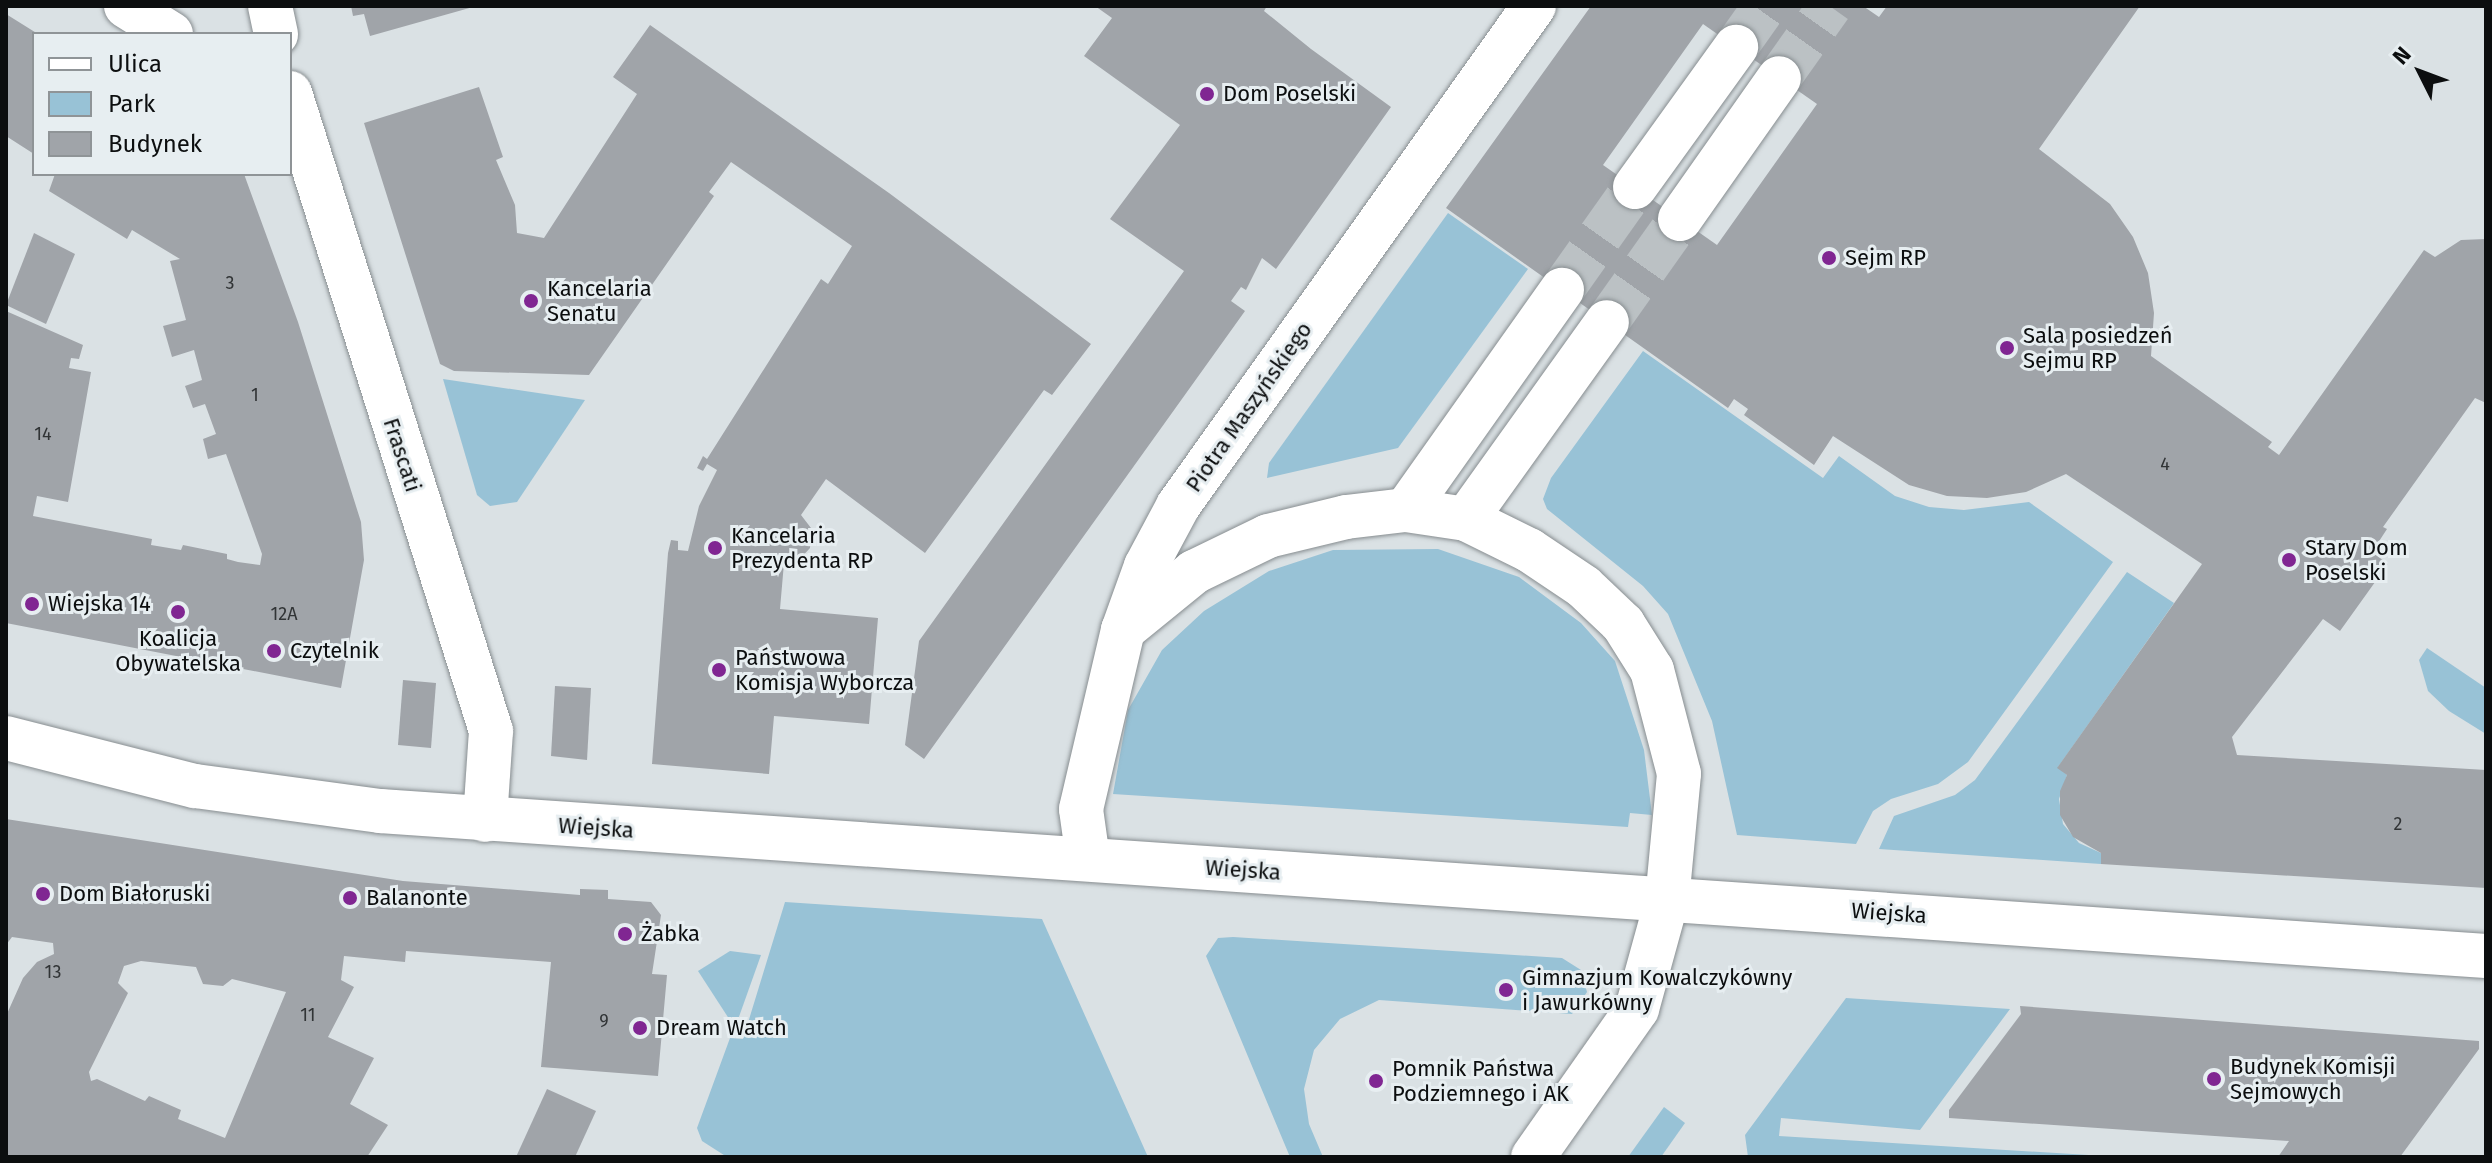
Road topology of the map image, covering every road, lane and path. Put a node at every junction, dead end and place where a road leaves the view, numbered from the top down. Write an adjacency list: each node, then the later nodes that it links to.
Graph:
1 (126, 6): 4 (street)
2 (270, 6): 5 (street)
3 (1534, 6): 15 (street, Piotra Maszyńskiego)
4 (168, 32)
5 (276, 32)
6 (1736, 47): 9 (street)
7 (1779, 78): 10 (street)
8 (292, 107): 17 (street, Frascati)
9 (1635, 187)
10 (1680, 219)
11 (1562, 290): 13 (street)
12 (1607, 322): 14 (street)
13 (1406, 510): 14 (street); 15 (street)
14 (1466, 519): 19 (street)
15 (1123, 630): 18 (street, Piotra Maszyńskiego)
16 (6, 738): 17 (street, Wiejska)
17 (485, 820): 18 (street, Wiejska)
18 (1088, 859): 19 (street, Wiejska)
19 (1667, 900): 20 (street, Wiejska); 21 (street)
20 (2486, 956)
21 (1533, 1157)

